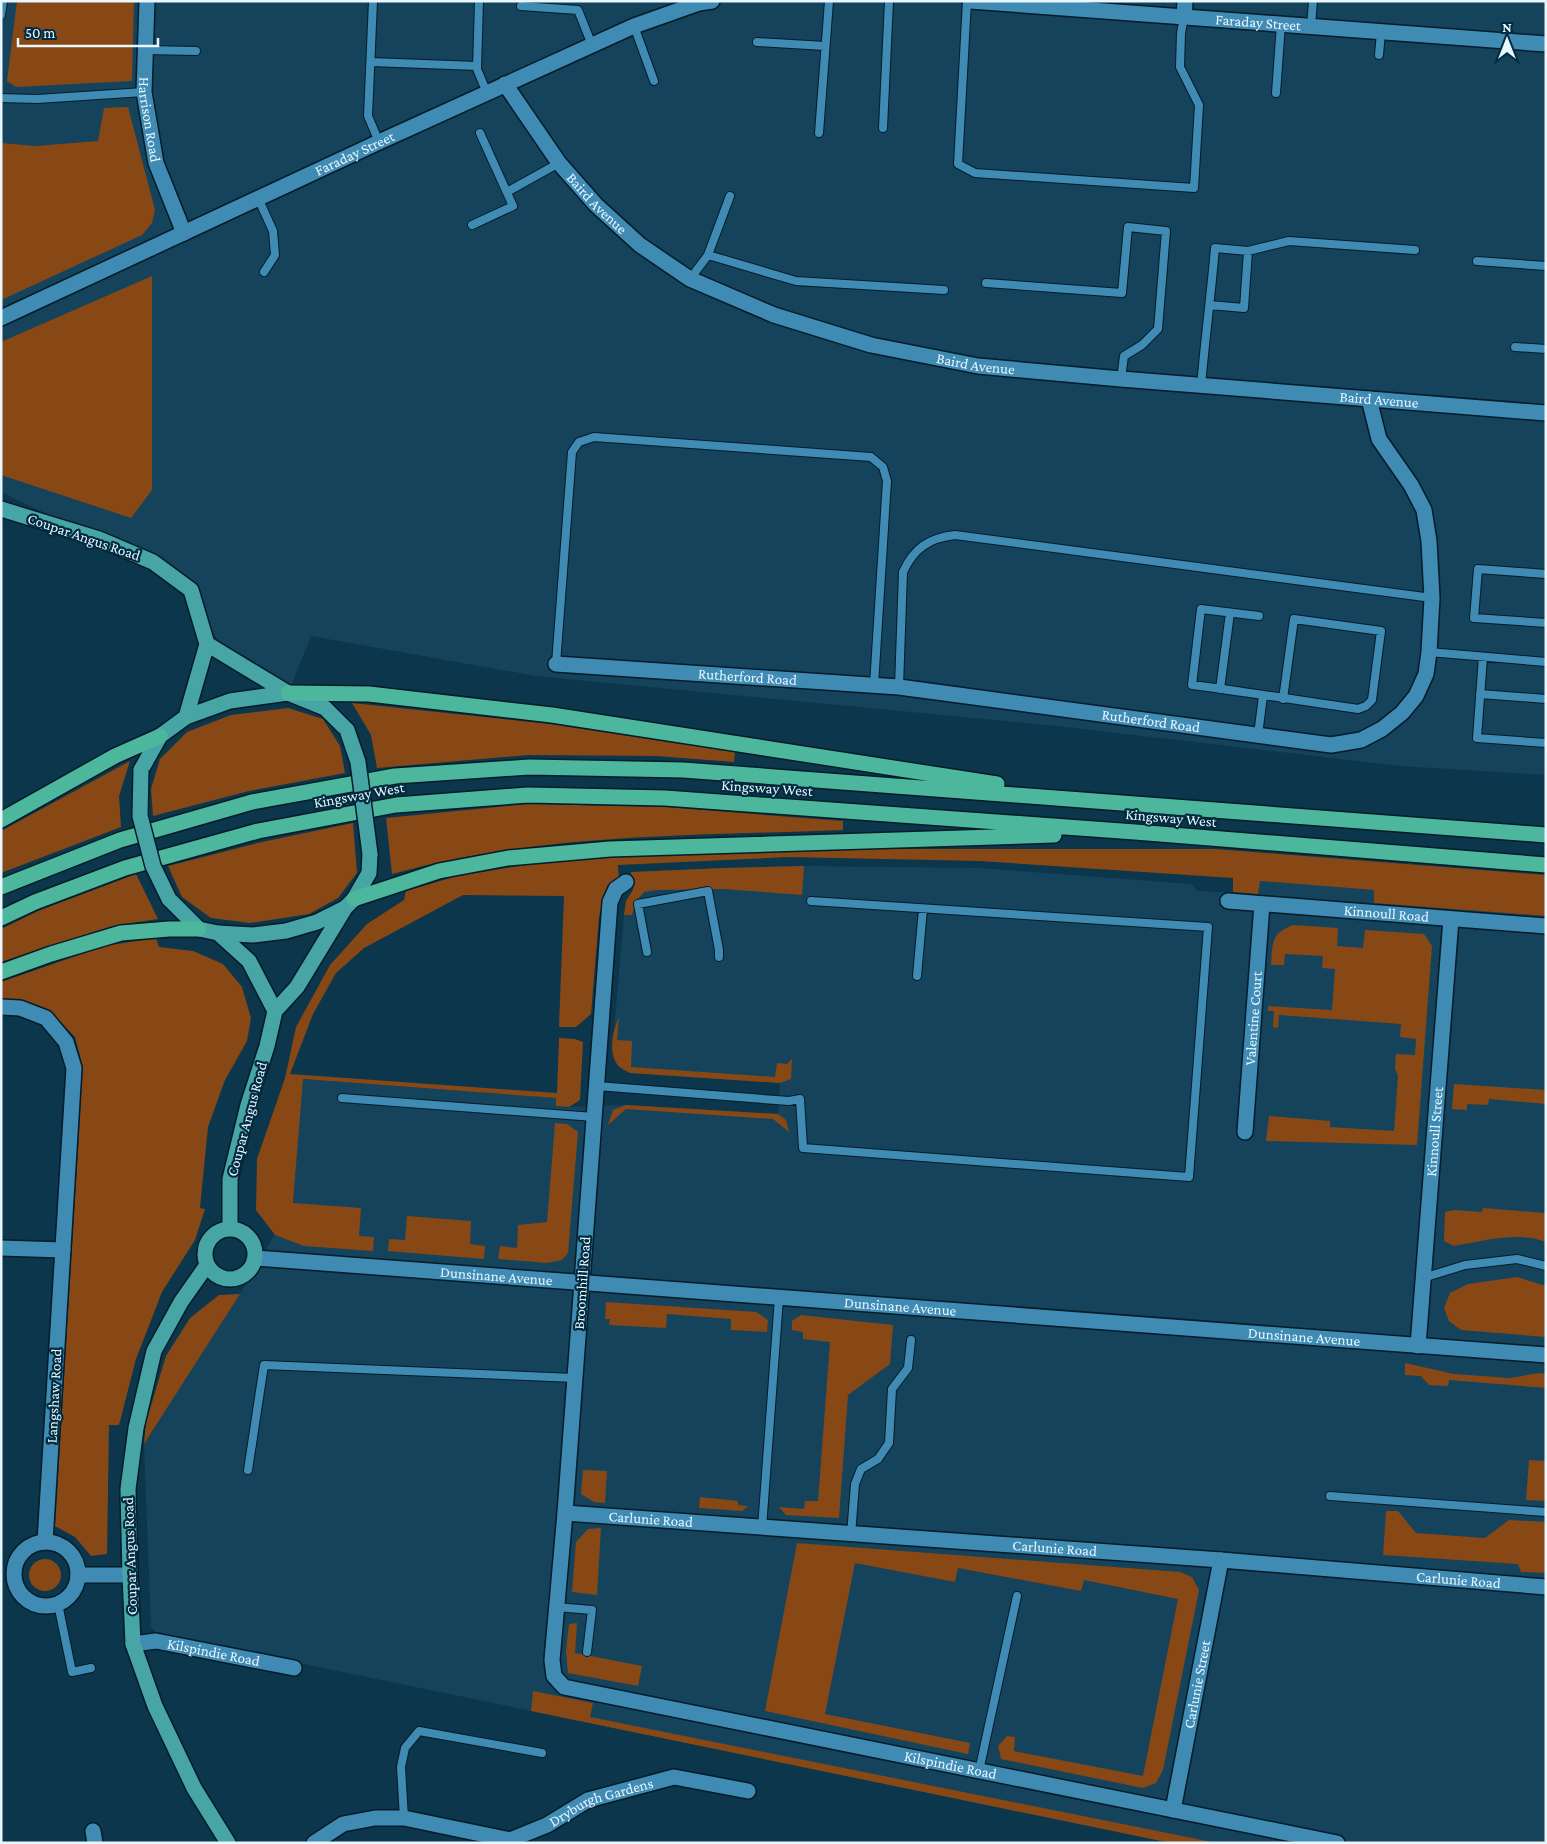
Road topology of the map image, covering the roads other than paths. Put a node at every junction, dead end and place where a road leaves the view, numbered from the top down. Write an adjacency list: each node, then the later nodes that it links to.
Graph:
1 (3, 1): 13 (lane)
2 (147, 1): 23 (street, Harrison Road)
3 (374, 1): 26 (lane)
4 (479, 1): 27 (lane)
5 (829, 1): 22 (lane)
6 (889, 1): 34 (lane)
7 (969, 1): 11 (street, Faraday Street); 14 (lane)
8 (1185, 1): 14 (street)
9 (1313, 1): 17 (lane)
10 (703, 2): 16 (street, Faraday Street)
11 (1001, 2): 14 (street, Faraday Street)
12 (521, 6): 21 (lane)
13 (1, 15)
14 (1184, 17): 15 (street, Faraday Street)
15 (1282, 24): 17 (street, Faraday Street); 32 (lane)
16 (634, 26): 21 (street, Faraday Street); 28 (lane)
17 (1311, 26): 18 (street, Faraday Street)
18 (1381, 32): 20 (street, Faraday Street); 25 (lane)
19 (757, 42): 22 (lane)
20 (1546, 44)
21 (592, 45): 29 (street, Faraday Street)
22 (825, 46): 35 (lane)
23 (146, 50): 24 (lane); 30 (street, Harrison Road)
24 (196, 51)
25 (1379, 55)
26 (371, 62): 27 (lane); 37 (lane)
27 (477, 66): 31 (lane)
28 (654, 81)
29 (505, 84): 31 (street, Faraday Street); 38 (street, Baird Avenue)
30 (144, 92): 33 (lane); 43 (street, Harrison Road)
31 (487, 93): 37 (street, Faraday Street)
32 (1276, 93)
33 (1, 98)
34 (883, 128)
35 (819, 132)
36 (480, 134): 39 (lane)
37 (379, 142): 41 (street, Faraday Street)
38 (559, 164): 39 (lane); 50 (street, Baird Avenue)
39 (507, 192): 42 (lane)
40 (730, 196): 46 (lane)
41 (258, 198): 43 (street, Faraday Street); 49 (lane)
42 (472, 224)
43 (184, 233): 54 (street, Faraday Street)
44 (1415, 250): 45 (lane)
45 (1248, 251): 53 (lane); 53 (lane)
46 (708, 254): 50 (lane); 52 (lane)
47 (1477, 261): 48 (lane)
48 (1546, 266)
49 (264, 272)
50 (690, 279): 57 (street, Baird Avenue)
51 (986, 283): 57 (lane)
52 (944, 290)
53 (1210, 305): 58 (lane)
54 (1, 318)
55 (1514, 347): 56 (lane)
56 (1546, 349)
57 (1121, 379): 58 (street, Baird Avenue)
58 (1201, 386): 59 (street, Baird Avenue)
59 (1368, 399): 60 (street, Baird Avenue); 63 (street, Rutherford Road)
60 (1546, 412)
61 (1, 509): 67 (main road, Coupar Angus Road)
62 (1546, 574): 66 (lane)
63 (1432, 598): 68 (street, Rutherford Road); 73 (lane)
64 (1230, 613): 65 (lane); 74 (lane); 74 (lane)
65 (1259, 616)
66 (1546, 623)
67 (207, 644): 75 (main road); 80 (main road)
68 (1429, 652): 69 (lane); 82 (street, Rutherford Road)
69 (1483, 657): 70 (lane); 76 (lane)
70 (1546, 662)
71 (556, 664): 72 (street, Rutherford Road); 72 (lane)
72 (874, 685): 73 (street, Rutherford Road)
73 (899, 687): 82 (street, Rutherford Road)
74 (1220, 689): 77 (lane)
75 (288, 693): 80 (main road); 84 (highway); 93 (main road, Coupar Angus Road, bridge)
76 (1480, 694): 79 (lane); 83 (lane)
77 (1263, 696): 78 (lane); 82 (lane)
78 (1283, 699): 78 (lane)
79 (1546, 699)
80 (186, 717): 81 (main road)
81 (160, 736): 85 (highway); 99 (main road, bridge)
82 (1258, 736)
83 (1546, 743)
84 (1104, 801): 87 (highway, Kingsway West); 90 (highway, Kingsway West)
85 (1, 820)
86 (1135, 832): 88 (highway, Kingsway West); 93 (highway); 96 (highway, Kingsway West)
87 (1546, 835)
88 (1546, 865)
89 (626, 882): 107 (street, Broomhill Road)
90 (1, 887)
91 (811, 901): 95 (lane)
92 (1228, 901): 94 (street, Kinnoull Road)
93 (350, 903): 100 (main road); 106 (main road, Coupar Angus Road)
94 (1262, 904): 97 (street, Kinnoull Road); 110 (street, Valentine Court)
95 (922, 908): 104 (lane); 107 (lane)
96 (1, 918)
97 (1452, 918): 98 (street, Kinnoull Road); 117 (street, Kinnoull Street)
98 (1546, 926)
99 (199, 929): 100 (main road); 103 (highway)
100 (218, 933): 106 (main road)
101 (647, 952): 102 (lane)
102 (718, 957)
103 (1, 972)
104 (917, 976)
105 (1, 1007): 113 (street, Langshaw Road)
106 (276, 1010): 111 (main road, Coupar Angus Road)
107 (597, 1086): 109 (street, Broomhill Road)
108 (342, 1098): 109 (lane)
109 (594, 1117): 118 (street, Broomhill Road)
110 (1245, 1132)
111 (230, 1229): 114 (main road); 115 (main road, Coupar Angus Road)
112 (1, 1248): 113 (street)
113 (63, 1250): 130 (street, Langshaw Road)
114 (256, 1258): 115 (main road); 118 (street, Dunsinane Avenue)
115 (207, 1265): 134 (main road, Coupar Angus Road)
116 (1546, 1266): 117 (lane)
117 (1423, 1278): 121 (street, Kinnoull Street)
118 (581, 1282): 119 (street, Dunsinane Avenue); 123 (street, Broomhill Road)
119 (779, 1298): 121 (street, Dunsinane Avenue); 128 (lane)
120 (910, 1340): 129 (lane)
121 (1418, 1346): 122 (street, Dunsinane Avenue)
122 (1546, 1355)
123 (575, 1378): 124 (lane); 127 (street, Broomhill Road)
124 (248, 1470)
125 (1330, 1496): 126 (lane)
126 (1546, 1512)
127 (565, 1513): 128 (street, Carlunie Road); 138 (street, Broomhill Road)
128 (762, 1528): 129 (street, Carlunie Road)
129 (851, 1535): 131 (street, Carlunie Road)
130 (45, 1542): 132 (street); 133 (street)
131 (1221, 1560): 135 (street, Carlunie Road); 147 (street, Carlunie Street)
132 (7, 1572): 137 (street)
133 (78, 1575): 134 (street); 137 (street)
134 (130, 1575): 139 (main road, Coupar Angus Road)
135 (1546, 1587)
136 (1017, 1596): 145 (lane)
137 (58, 1604): 141 (lane)
138 (556, 1607): 140 (lane); 143 (street, Broomhill Road)
139 (134, 1644): 142 (street, Kilspindie Road); 150 (main road, Coupar Angus Road)
140 (587, 1652)
141 (91, 1668)
142 (294, 1668)
143 (564, 1687): 145 (street, Kilspindie Road)
144 (542, 1753): 148 (lane)
145 (979, 1771): 147 (street, Kilspindie Road)
146 (748, 1791): 149 (street, Dryburgh Gardens)
147 (1172, 1810): 152 (street, Kilspindie Road)
148 (404, 1818): 149 (street, Dryburgh Gardens); 151 (street, Dryburgh Gardens)
149 (510, 1842)
150 (228, 1843)
151 (314, 1843)
152 (1337, 1843)

